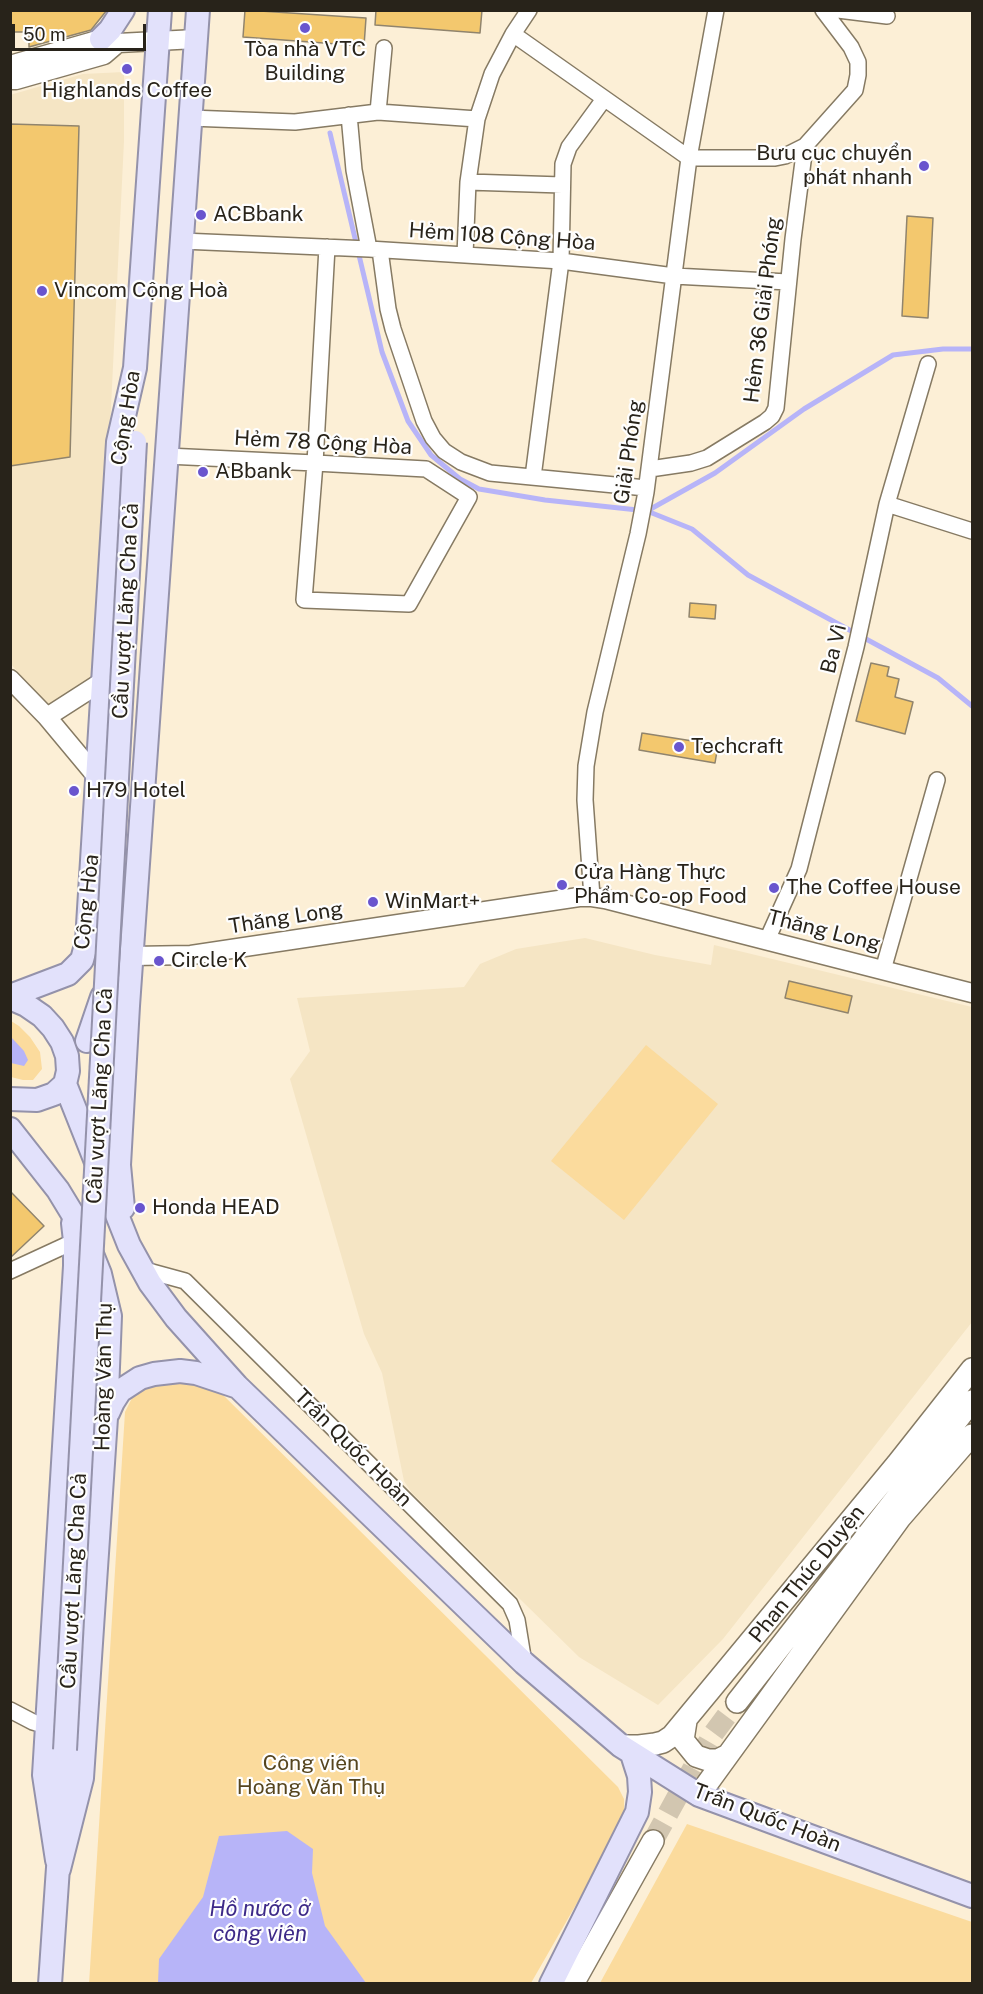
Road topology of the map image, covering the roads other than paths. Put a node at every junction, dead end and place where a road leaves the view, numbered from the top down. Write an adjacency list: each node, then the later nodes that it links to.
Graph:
1 (123, 10): 11 (main road)
2 (160, 10): 12 (main road, Cộng Hòa)
3 (198, 10): 10 (main road, Cộng Hòa)
4 (529, 10): 9 (street)
5 (716, 10): 22 (street, Giải Phóng)
6 (823, 10): 21 (street)
7 (838, 10): 8 (street)
8 (887, 16)
9 (513, 34): 16 (street); 20 (street)
10 (196, 39): 12 (street); 19 (main road, Cộng Hòa)
11 (110, 41): 12 (street); 14 (street); 15 (street)
12 (158, 41): 33 (main road, Cộng Hòa)
13 (384, 48): 17 (street)
14 (10, 65)
15 (10, 80)
16 (604, 99): 22 (street); 24 (street)
17 (378, 112): 18 (street); 20 (street)
18 (349, 115): 19 (street); 27 (street)
19 (190, 118): 25 (main road, Cộng Hòa)
20 (477, 119): 23 (street)
21 (805, 146): 22 (street); 31 (street, Hẻm 36 Giải Phóng)
22 (690, 158): 30 (street, Giải Phóng)
23 (468, 182): 24 (street); 28 (street)
24 (562, 185): 29 (street)
25 (182, 240): 26 (street, Hẻm 108 Cộng Hòa); 34 (main road, Cộng Hòa)
26 (327, 247): 27 (street, Hẻm 108 Cộng Hòa); 35 (street)
27 (374, 250): 28 (street, Hẻm 108 Cộng Hòa); 37 (street)
28 (465, 255): 29 (street, Hẻm 108 Cộng Hòa)
29 (561, 261): 30 (street, Hẻm 108 Cộng Hòa); 37 (street)
30 (674, 276): 31 (street, Hẻm 108 Cộng Hòa); 36 (street, Giải Phóng)
31 (788, 282): 36 (street, Hẻm 36 Giải Phóng)
32 (928, 364): 39 (street, Ba Vì)
33 (135, 368): 42 (main road, Cộng Hòa); 74 (main road, Cầu vượt Lăng Cha Cả, bridge)
34 (167, 456): 35 (street, Hẻm 78 Cộng Hòa); 47 (main road, Cộng Hòa)
35 (315, 464): 35 (street, Hẻm 78 Cộng Hòa)
36 (650, 469): 38 (street, Giải Phóng)
37 (533, 477): 38 (street)
38 (646, 490): 46 (street, Giải Phóng)
39 (887, 504): 40 (street); 48 (street, Ba Vì)
40 (972, 531)
41 (10, 679): 43 (street)
42 (103, 681): 43 (street); 44 (main road, Cộng Hòa)
43 (47, 717): 44 (street)
44 (97, 777): 52 (main road, Cộng Hòa)
45 (937, 780): 50 (street)
46 (592, 897): 48 (street, Thăng Long); 49 (street, Thăng Long)
47 (136, 899): 49 (main road, Cộng Hòa); 54 (main road)
48 (766, 940): 50 (street, Thăng Long)
49 (132, 956): 53 (main road, Cộng Hòa)
50 (883, 970): 51 (street, Thăng Long)
51 (972, 993)
52 (10, 997): 55 (main road)
53 (128, 1006): 54 (main road); 61 (main road, Cộng Hòa)
54 (87, 1041): 55 (main road)
55 (67, 1056): 56 (main road)
56 (65, 1084): 57 (main road); 61 (main road, Trần Quốc Hoàn)
57 (10, 1099)
58 (10, 1129): 59 (main road, Hoàng Văn Thụ)
59 (72, 1213): 60 (main road, Hoàng Văn Thụ); 67 (main road, Hoàng Văn Thụ)
60 (75, 1241): 63 (street); 73 (main road, Hoàng Văn Thụ)
61 (129, 1245): 62 (main road, Trần Quốc Hoàn)
62 (141, 1269): 65 (main road, Trần Quốc Hoàn); 69 (street, Trần Quốc Hoàn)
63 (10, 1271)
64 (972, 1368): 72 (main road, Phan Thúc Duyện)
65 (237, 1386): 67 (main road); 69 (main road, Trần Quốc Hoàn)
66 (972, 1401): 70 (main road)
67 (106, 1418): 79 (main road, Hoàng Văn Thụ)
68 (972, 1435): 76 (main road, Phan Thúc Duyện)
69 (524, 1663): 75 (main road, Trần Quốc Hoàn)
70 (737, 1702)
71 (10, 1710): 73 (street)
72 (686, 1720): 75 (main road, Phan Thúc Duyện); 76 (main road)
73 (47, 1726): 79 (main road, Hoàng Văn Thụ)
74 (65, 1750): 79 (main road, Hoàng Văn Thụ)
75 (627, 1750): 77 (main road, Trần Quốc Hoàn); 82 (main road)
76 (726, 1756): 77 (main road, Phan Thúc Duyện)
77 (699, 1795): 80 (main road, Trần Quốc Hoàn)
78 (652, 1841): 83 (main road)
79 (58, 1869): 81 (main road, Hoàng Văn Thụ)
80 (972, 1896)
81 (50, 1983)
82 (551, 1983)
83 (573, 1983)

